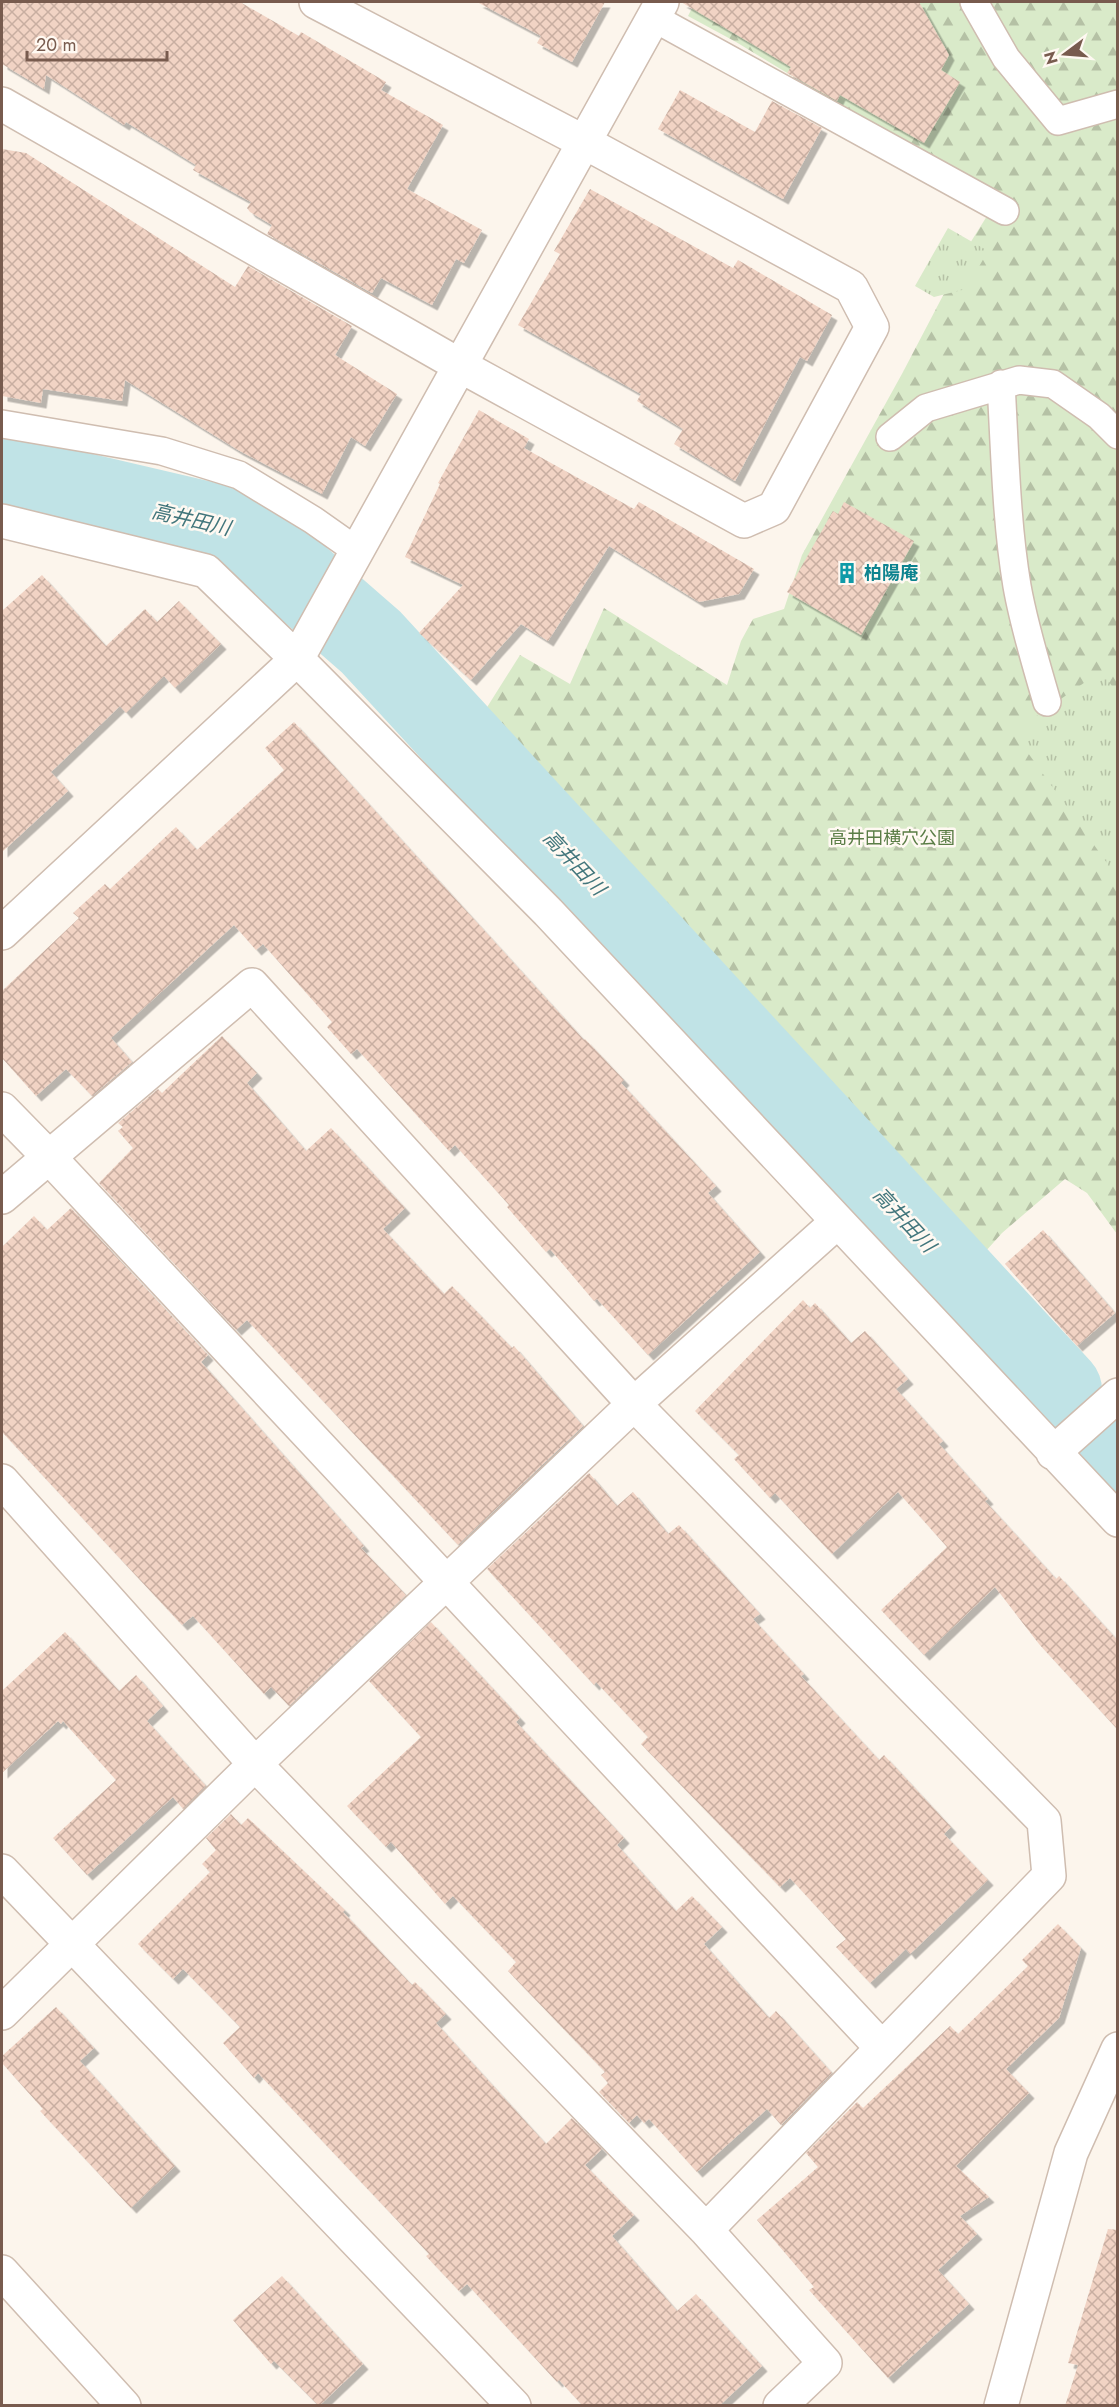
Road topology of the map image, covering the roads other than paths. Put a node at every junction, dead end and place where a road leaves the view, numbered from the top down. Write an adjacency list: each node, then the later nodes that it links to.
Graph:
1 (316, 2): 6 (street)
2 (974, 2): 5 (lane)
3 (658, 10): 6 (street); 7 (lane)
4 (2, 104): 8 (street)
5 (1118, 104)
6 (584, 142): 8 (street); 8 (street)
7 (1005, 211)
8 (459, 365): 14 (street)
9 (1002, 384): 11 (lane); 12 (lane); 16 (lane)
10 (2, 424): 14 (lane)
11 (1118, 435)
12 (890, 437)
13 (9, 530): 15 (street)
14 (357, 551): 15 (street)
15 (297, 659): 17 (street); 21 (street)
16 (1047, 702)
17 (2, 933)
18 (2, 1109): 19 (street)
19 (48, 1156): 20 (street); 23 (street); 27 (street)
20 (2, 1197)
21 (837, 1222): 23 (street); 24 (street)
22 (1118, 1395): 24 (street)
23 (634, 1404): 27 (street); 32 (street)
24 (1053, 1453): 26 (street)
25 (2, 1480): 28 (street)
26 (1118, 1520)
27 (446, 1582): 28 (street); 32 (street)
28 (255, 1764): 30 (street); 34 (street)
29 (2, 1871): 30 (street)
30 (73, 1946): 31 (street); 37 (street)
31 (2, 2013)
32 (882, 2048): 34 (street)
33 (1118, 2049): 39 (street)
34 (706, 2230): 38 (street)
35 (2, 2272): 36 (street)
36 (124, 2406)
37 (514, 2406)
38 (780, 2406)
39 (1001, 2406)

